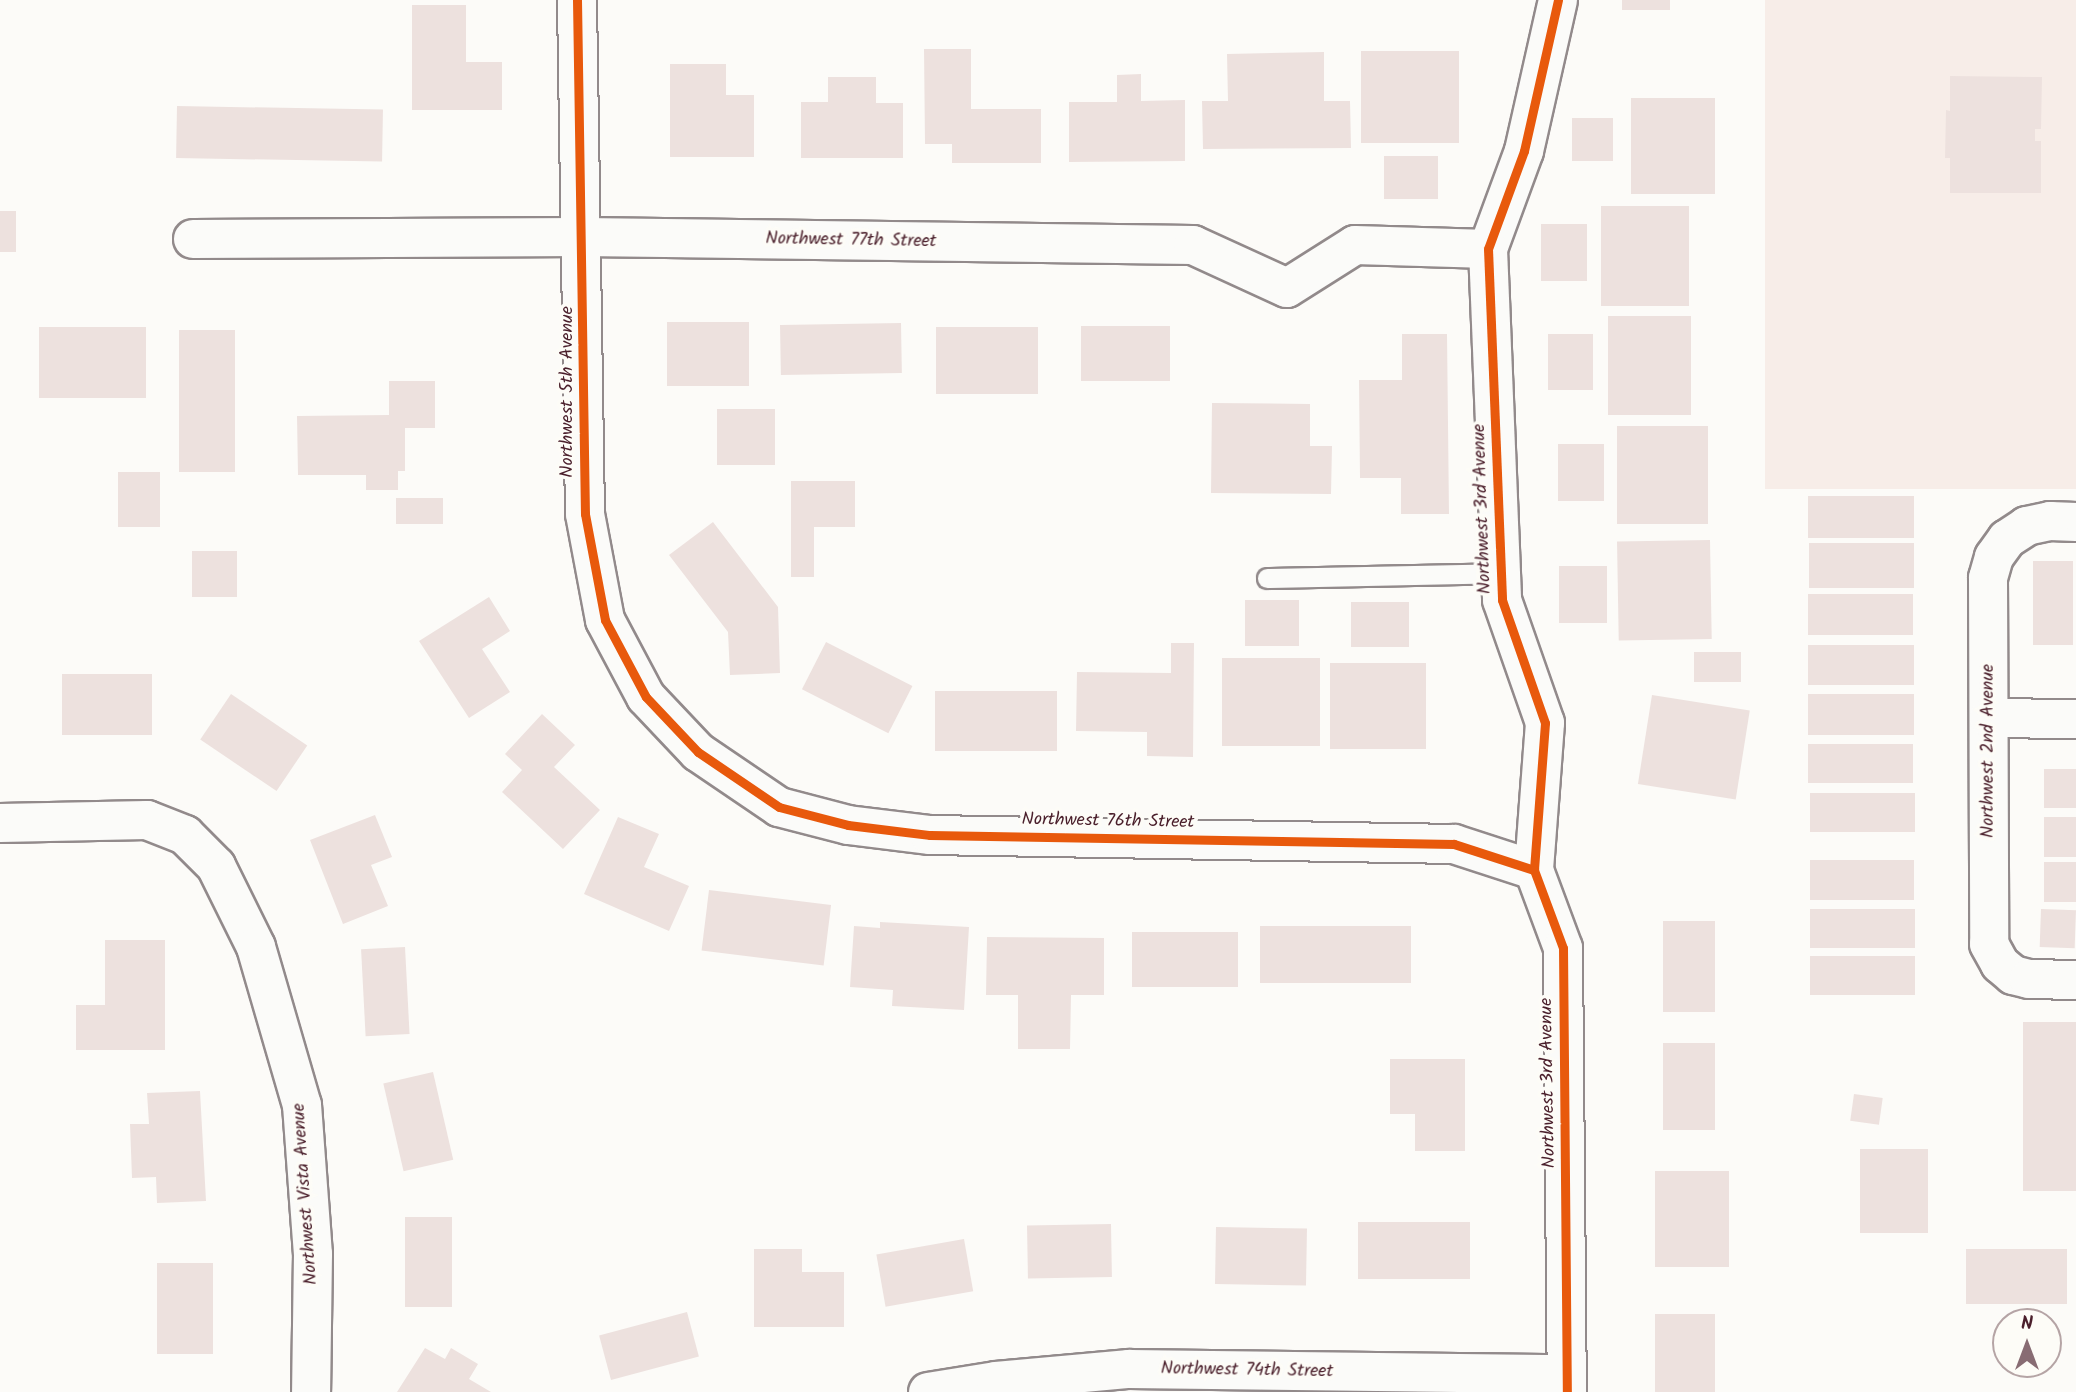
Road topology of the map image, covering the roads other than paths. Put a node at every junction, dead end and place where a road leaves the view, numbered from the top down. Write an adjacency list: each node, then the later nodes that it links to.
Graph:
1 (577, 0): 3 (street, Northwest 5th Avenue)
2 (1558, 0): 5 (street, Northwest 3rd Avenue)
3 (582, 237): 4 (street, Northwest 77th Street); 5 (street, Northwest 77th Street); 11 (street, Northwest 5th Avenue)
4 (193, 239)
5 (1488, 249): 7 (street, Northwest 3rd Avenue)
6 (2076, 522): 9 (street, Northwest 2nd Avenue)
7 (1501, 573): 8 (lane); 13 (street, Northwest 3rd Avenue)
8 (1267, 578)
9 (1989, 718): 10 (street); 14 (street, Northwest 2nd Avenue)
10 (2076, 719)
11 (698, 752): 13 (street, Northwest 76th Street)
12 (0, 823): 17 (street, Northwest Vista Avenue)
13 (1534, 870): 15 (street, Northwest 3rd Avenue)
14 (2076, 979)
15 (1567, 1383): 16 (street, Northwest 74th Street)
16 (996, 1386): 18 (street, Northwest 74th Street)
17 (312, 1392)
18 (928, 1392)

